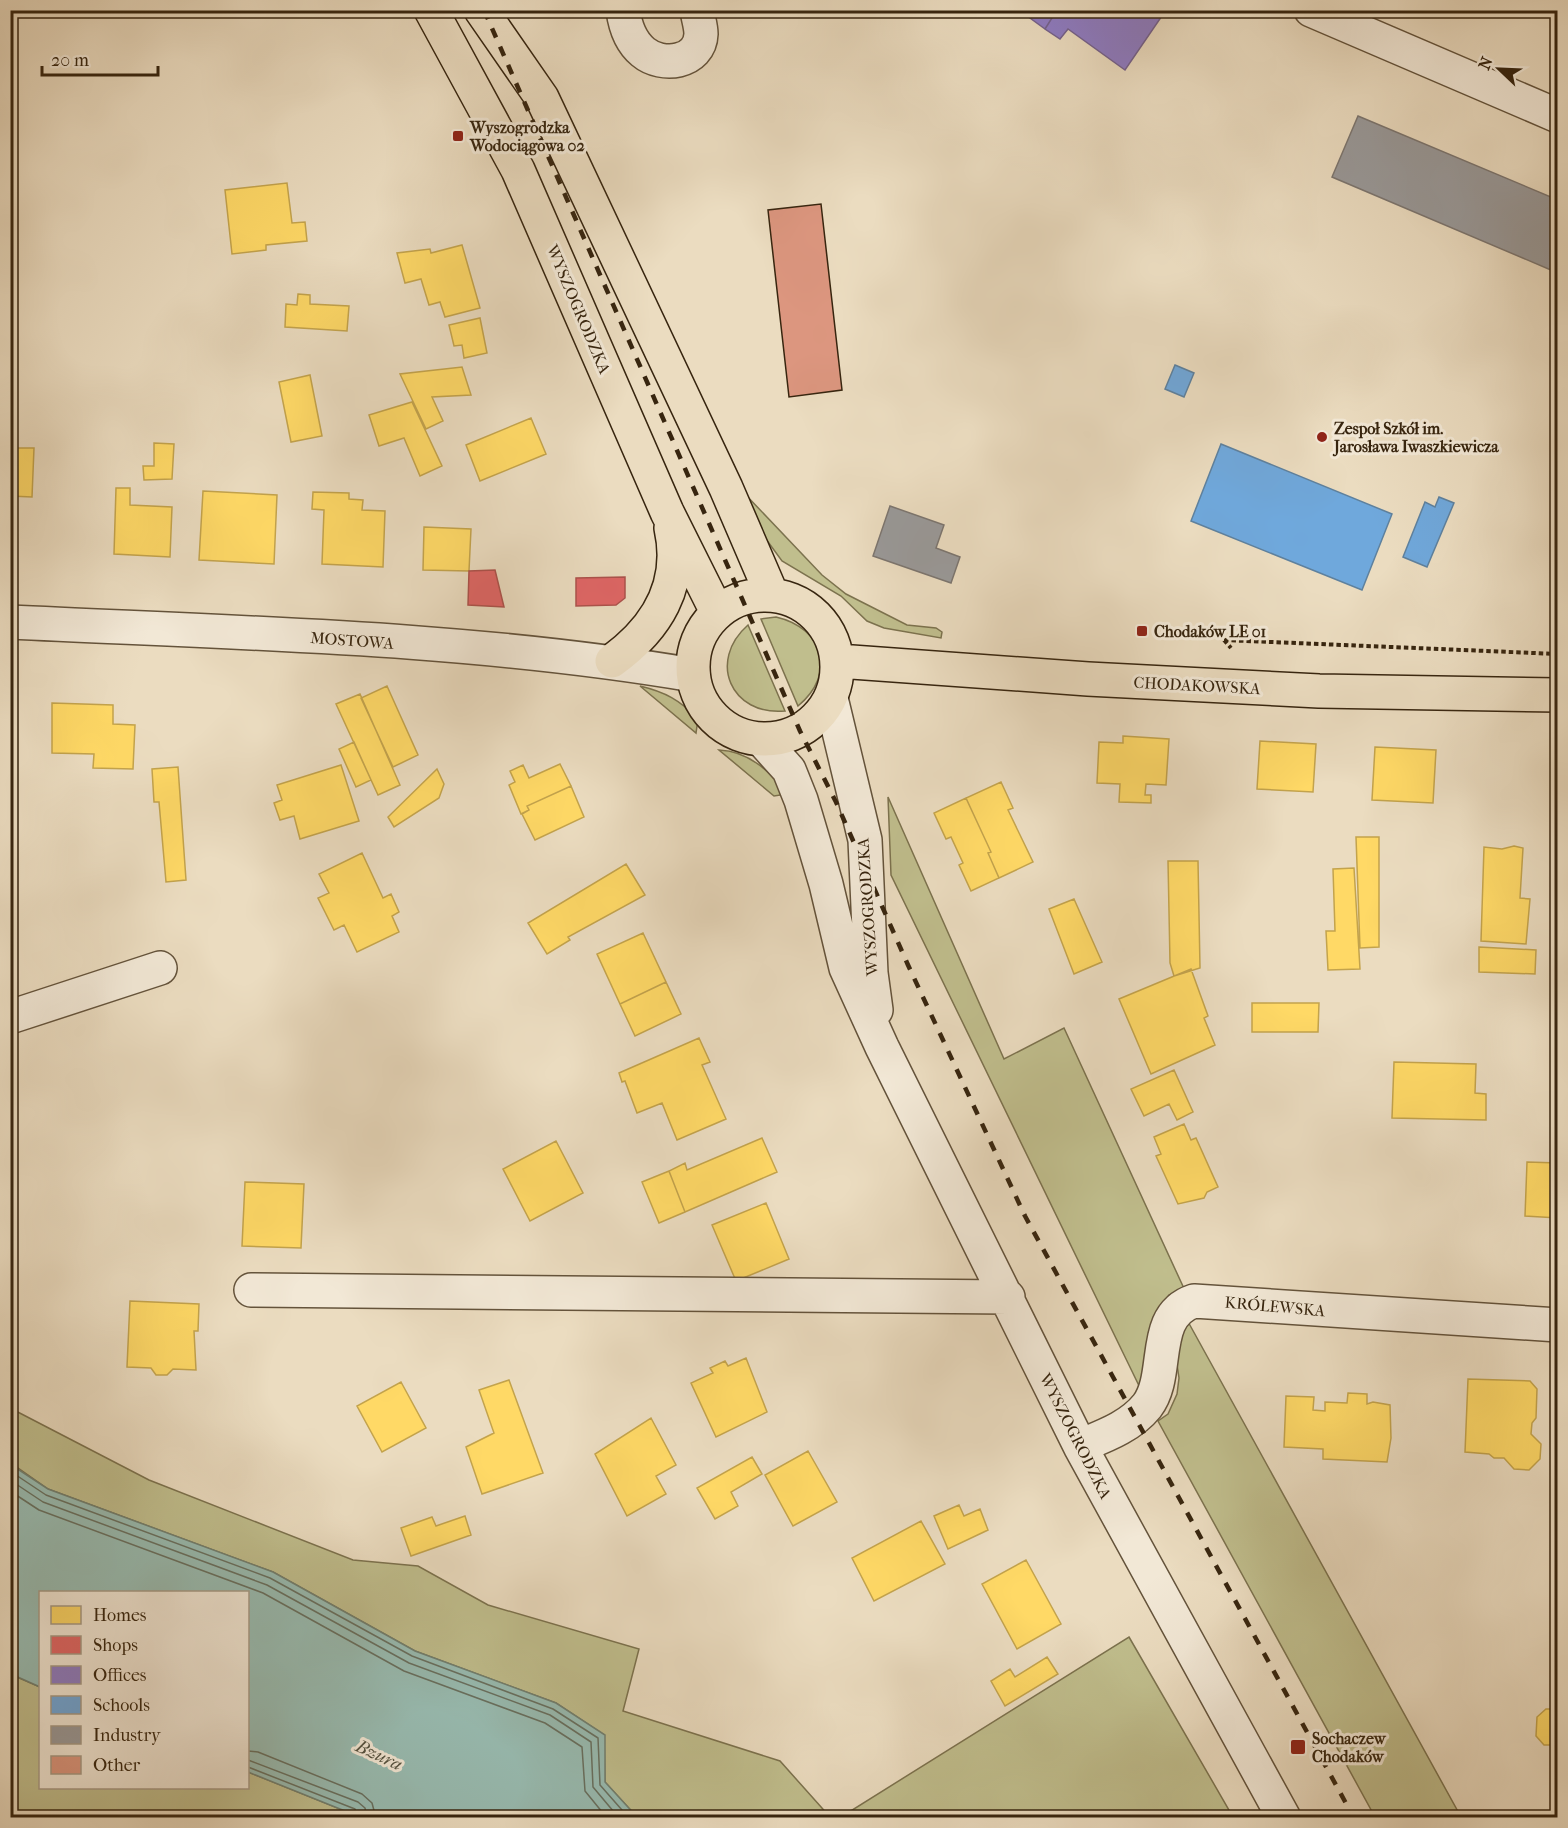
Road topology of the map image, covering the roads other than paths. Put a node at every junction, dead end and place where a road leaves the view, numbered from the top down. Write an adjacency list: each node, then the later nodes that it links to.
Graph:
1 (431, 10): 7 (main road, WYSZOGRODZKA)
2 (481, 10): 8 (main road)
3 (623, 10): 4 (street)
4 (697, 10)
5 (1311, 10): 6 (street)
6 (1557, 116)
7 (667, 512): 9 (main road, WYSZOGRODZKA); 11 (main road)
8 (772, 595): 9 (main road); 12 (main road)
9 (717, 612): 13 (main road)
10 (10, 622): 11 (street, MOSTOWA)
11 (612, 661): 13 (street, MOSTOWA)
12 (838, 661): 14 (main road, CHODAKOWSKA); 15 (main road)
13 (693, 675): 16 (main road)
14 (1557, 695)
15 (831, 698): 16 (main road); 19 (street, WYSZOGRODZKA)
16 (762, 740): 19 (street, WYSZOGRODZKA)
17 (160, 968): 18 (street)
18 (10, 1017)
19 (882, 1047): 21 (street, WYSZOGRODZKA)
20 (251, 1290): 21 (street)
21 (1008, 1297): 23 (street, WYSZOGRODZKA)
22 (1557, 1325): 23 (street, KRÓLEWSKA)
23 (1080, 1446): 24 (street, WYSZOGRODZKA)
24 (1284, 1818)

